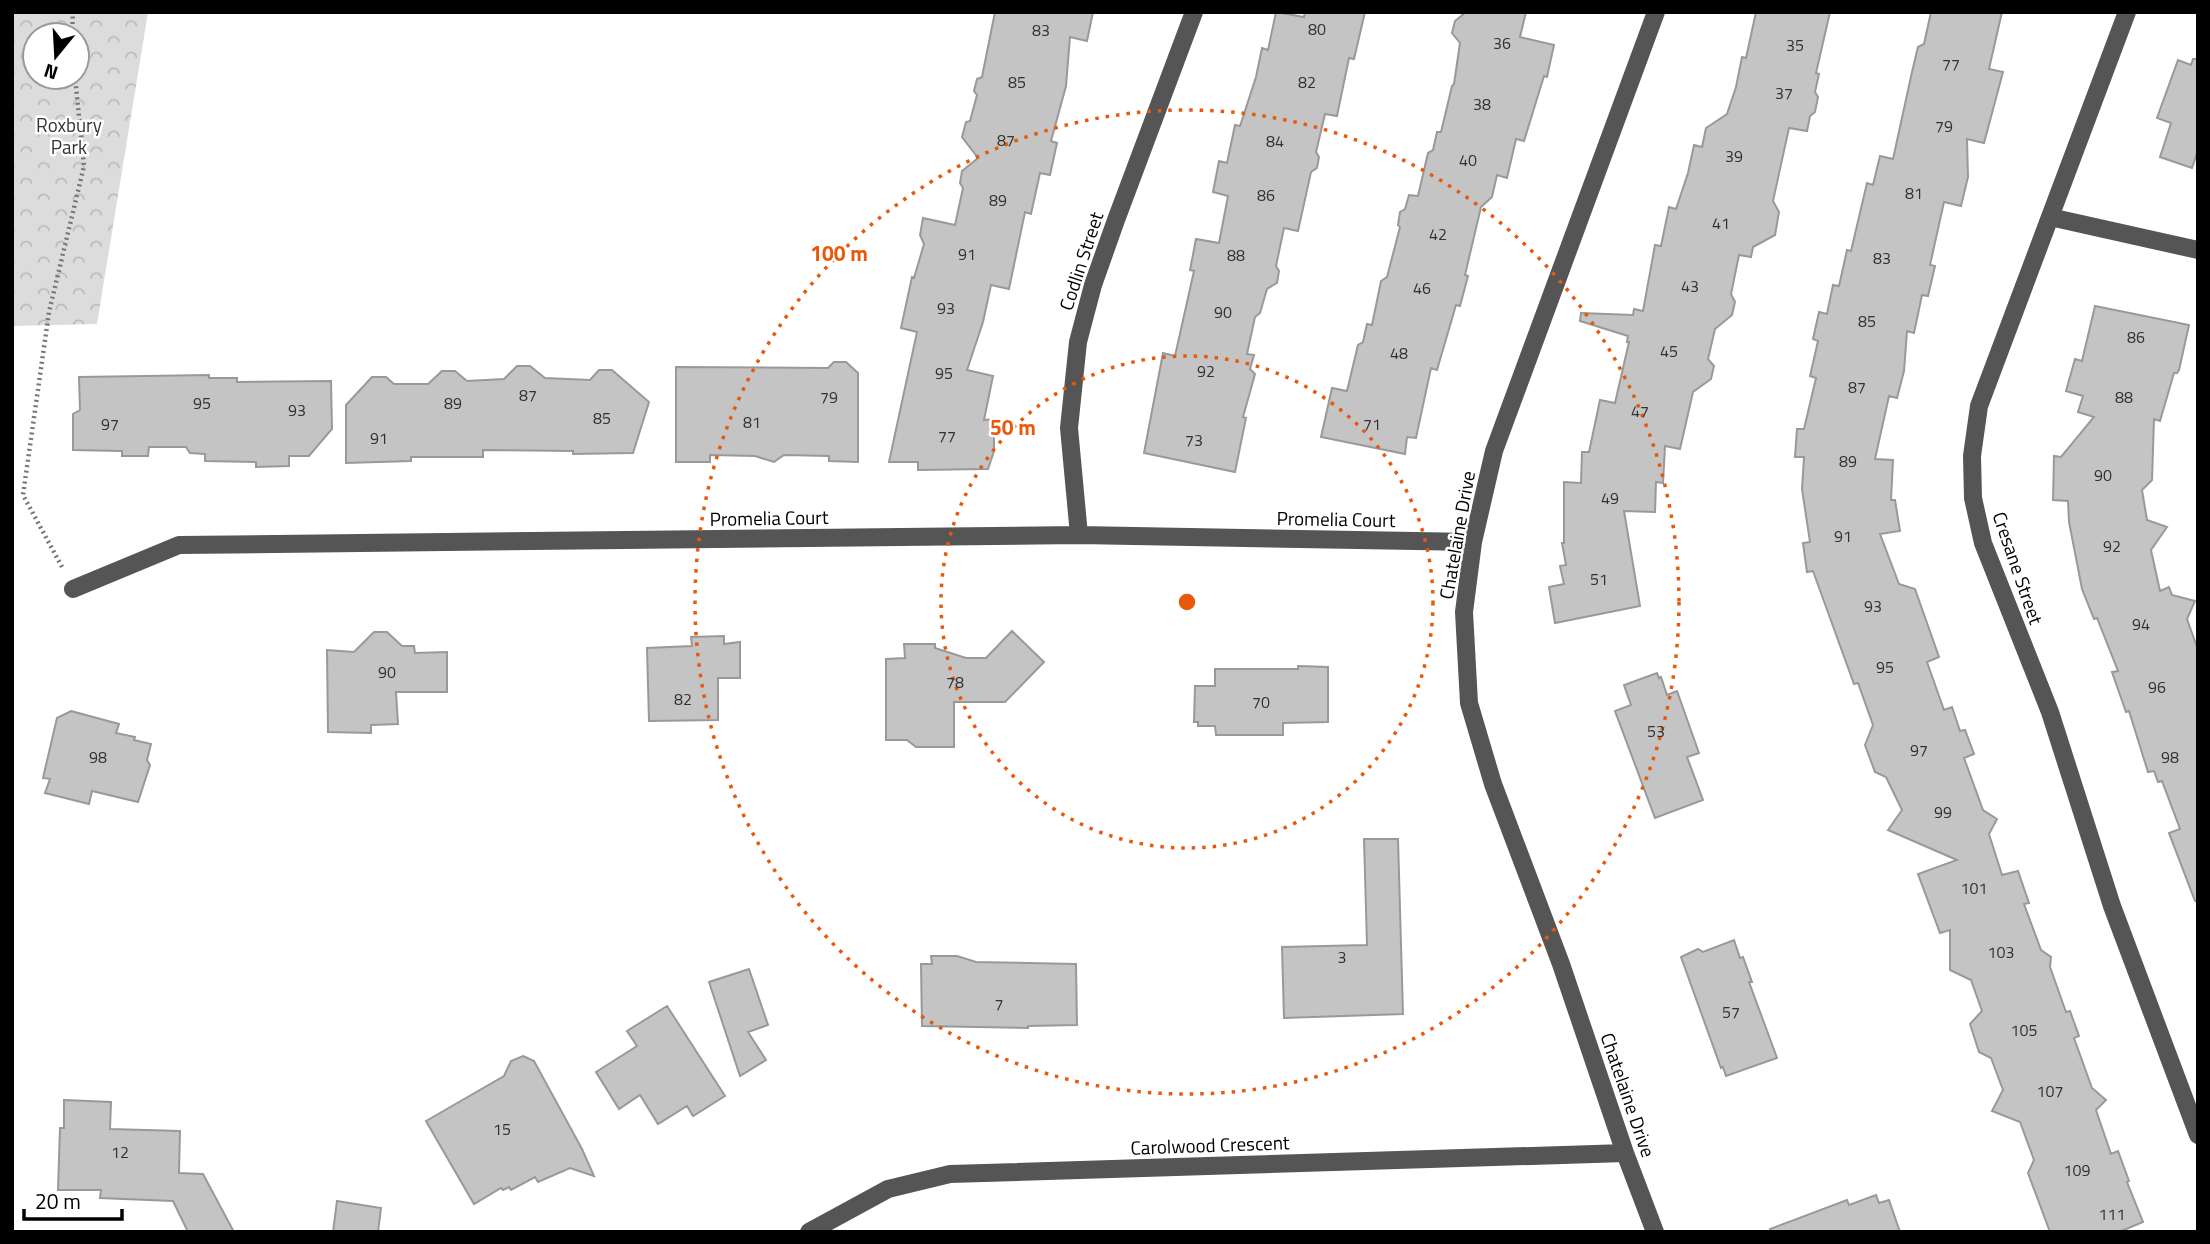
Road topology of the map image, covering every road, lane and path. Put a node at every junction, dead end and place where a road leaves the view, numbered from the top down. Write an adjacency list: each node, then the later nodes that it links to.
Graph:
1 (1194, 12): 7 (street, Codlin Street)
2 (1656, 12): 8 (street, Chatelaine Drive)
3 (2127, 12): 5 (street, Cresane Street)
4 (76, 91): 9 (path)
5 (2050, 217): 6 (street); 10 (street, Cresane Street)
6 (2198, 250)
7 (1079, 535): 8 (street, Promelia Court); 9 (street, Promelia Court)
8 (1473, 542): 11 (street, Chatelaine Drive)
9 (73, 589)
10 (2198, 1135)
11 (1625, 1153): 12 (street, Carolwood Crescent); 13 (street, Chatelaine Drive)
12 (809, 1232)
13 (1655, 1232)

